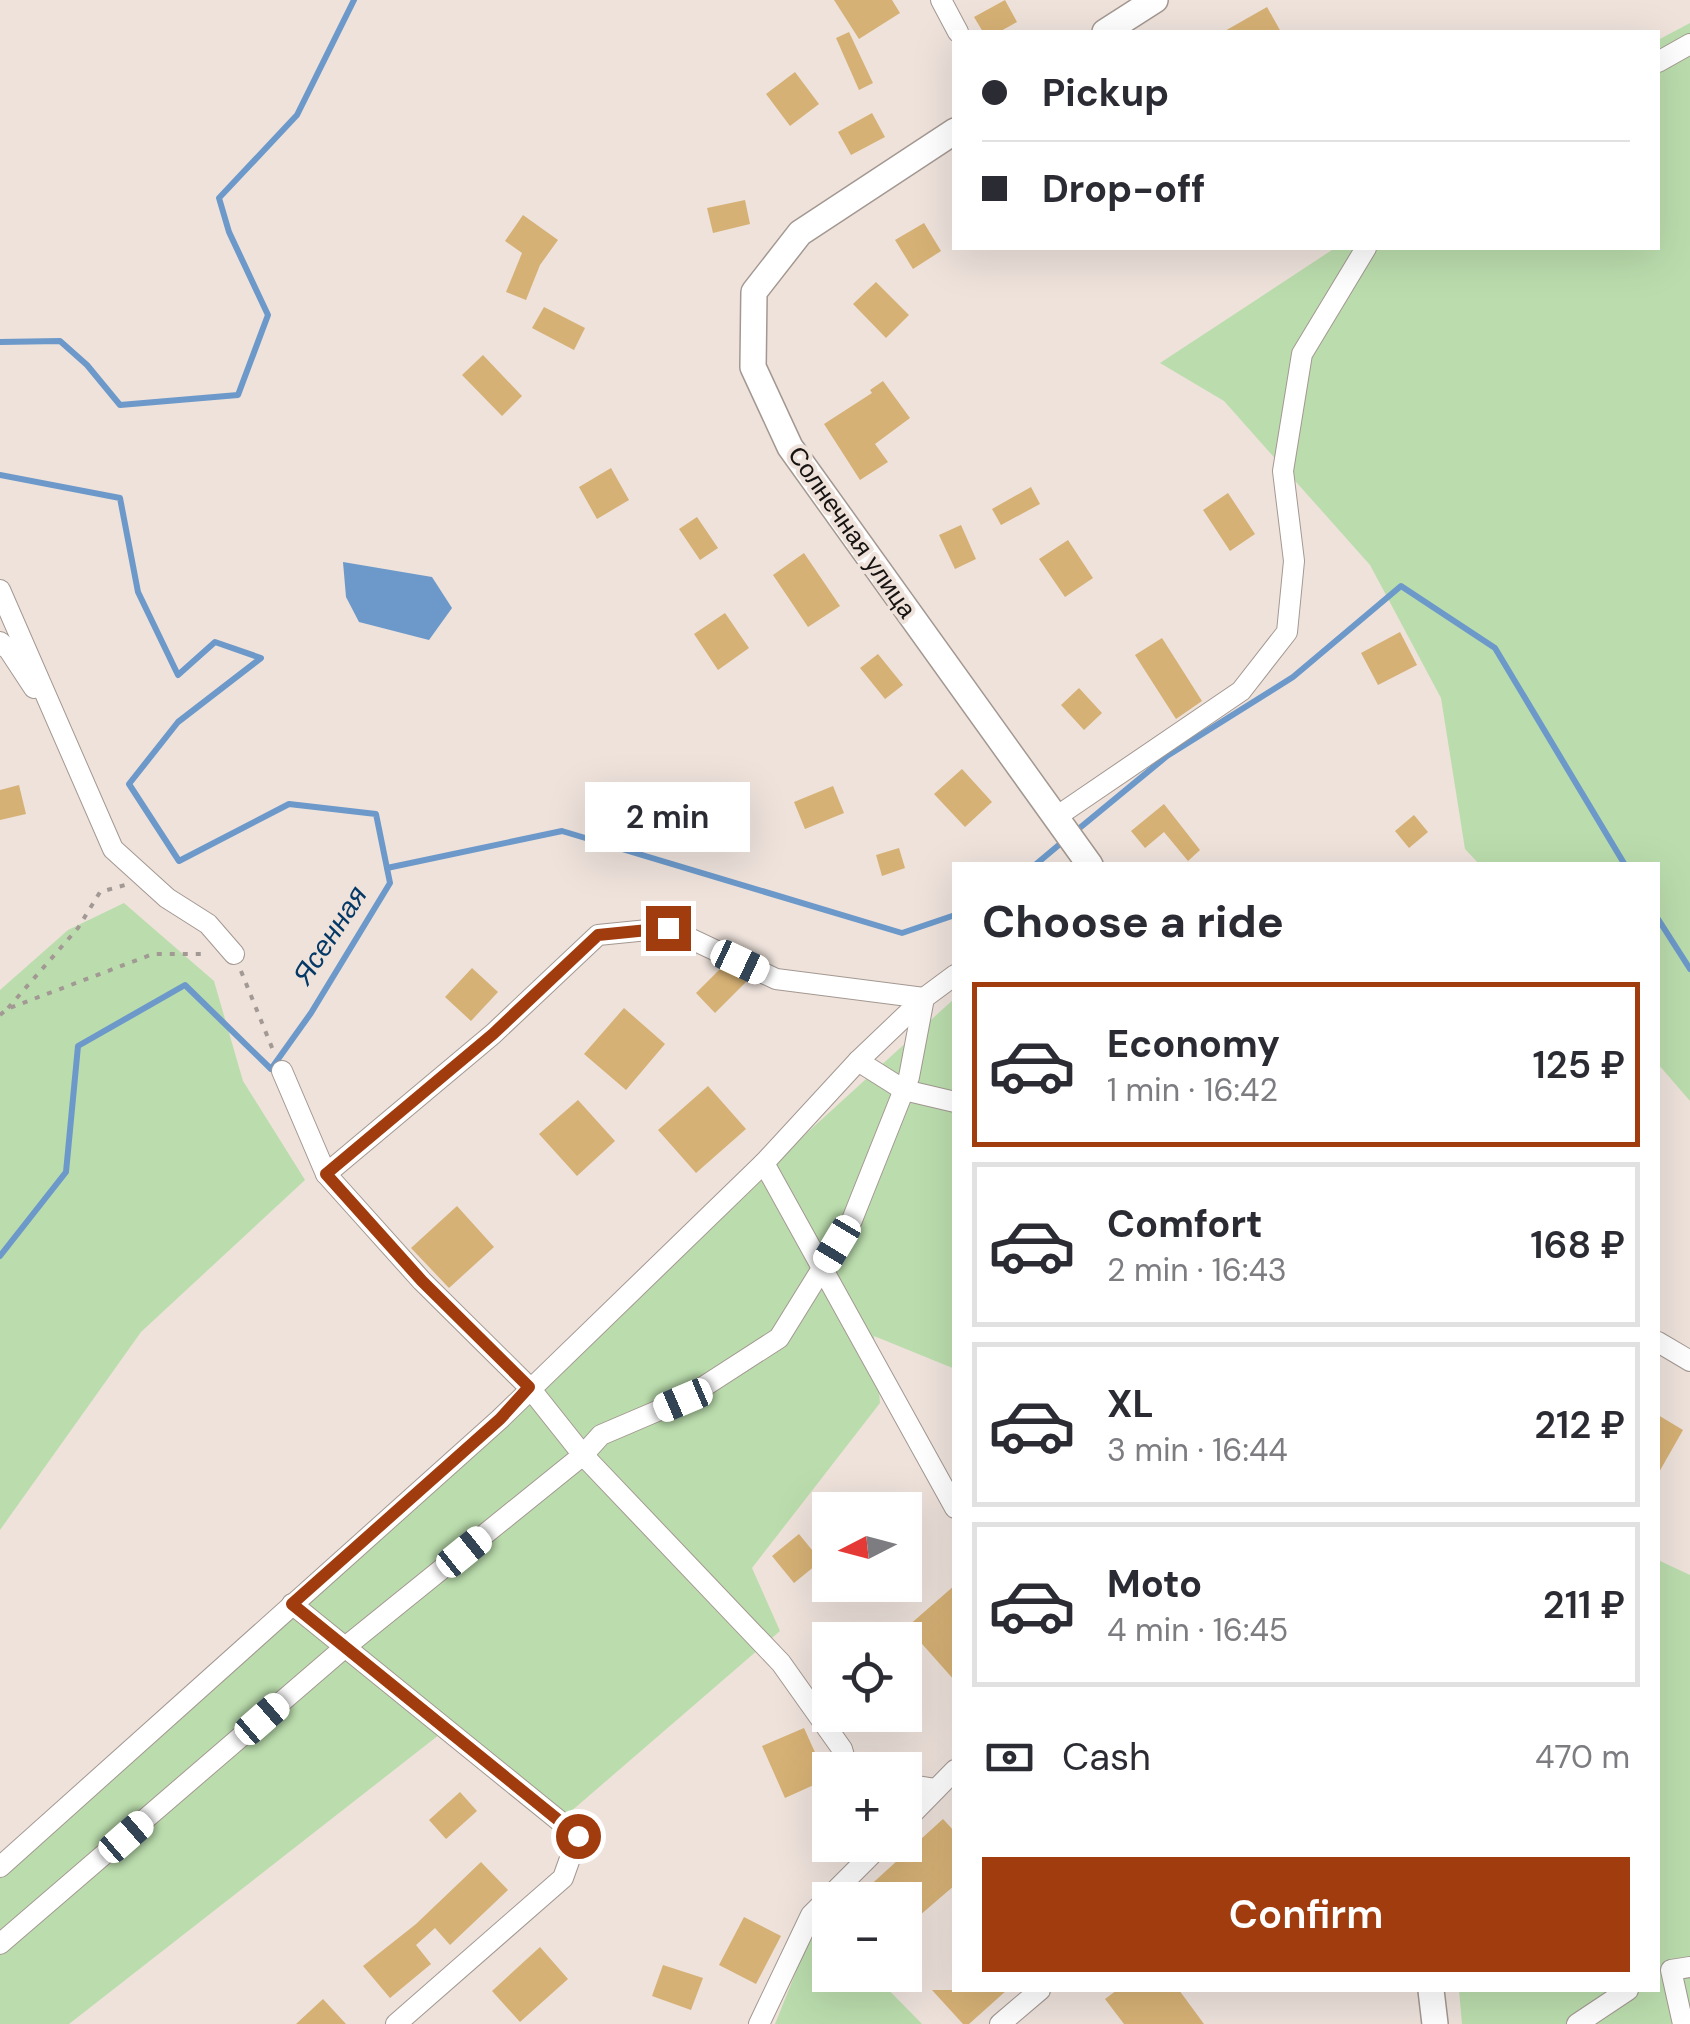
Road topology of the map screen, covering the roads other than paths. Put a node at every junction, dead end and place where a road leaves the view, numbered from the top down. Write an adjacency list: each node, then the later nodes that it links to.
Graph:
1 (941, 0): 3 (street)
2 (1154, 0): 4 (street)
3 (957, 30)
4 (1108, 30)
5 (1690, 44): 6 (street)
6 (1660, 61)
7 (952, 133): 12 (street, Солнечная улица)
8 (1365, 250): 12 (street)
9 (0, 590): 11 (street)
10 (0, 642): 11 (street)
11 (63, 732): 14 (street)
12 (1056, 818): 13 (street, Солнечная улица)
13 (1088, 862)
14 (234, 954)
15 (952, 977): 16 (street)
16 (924, 998): 17 (street); 19 (street); 22 (street)
17 (858, 1061): 19 (street); 21 (street)
18 (282, 1070): 22 (street)
19 (904, 1090): 20 (street); 23 (street)
20 (952, 1101)
21 (764, 1164): 23 (street); 26 (street)
22 (326, 1174): 26 (street)
23 (823, 1267): 27 (street); 28 (street)
24 (1660, 1343): 25 (street)
25 (1690, 1361)
26 (529, 1387): 27 (street); 29 (street)
27 (583, 1455): 30 (street); 31 (street)
28 (952, 1503)
29 (292, 1604): 30 (street); 37 (street)
30 (344, 1648): 38 (street); 43 (street)
31 (843, 1752)
32 (952, 1773): 34 (street)
33 (922, 1787): 34 (street)
34 (936, 1790): 35 (street)
35 (922, 1804)
36 (864, 1862): 44 (street)
37 (0, 1867)
38 (0, 1944)
39 (1673, 1966): 48 (street)
40 (1038, 1992): 45 (street)
41 (1431, 1992): 46 (street)
42 (1626, 1992): 47 (street)
43 (396, 2024)
44 (759, 2024)
45 (1000, 2024)
46 (1434, 2024)
47 (1576, 2024)
48 (1683, 2024)

